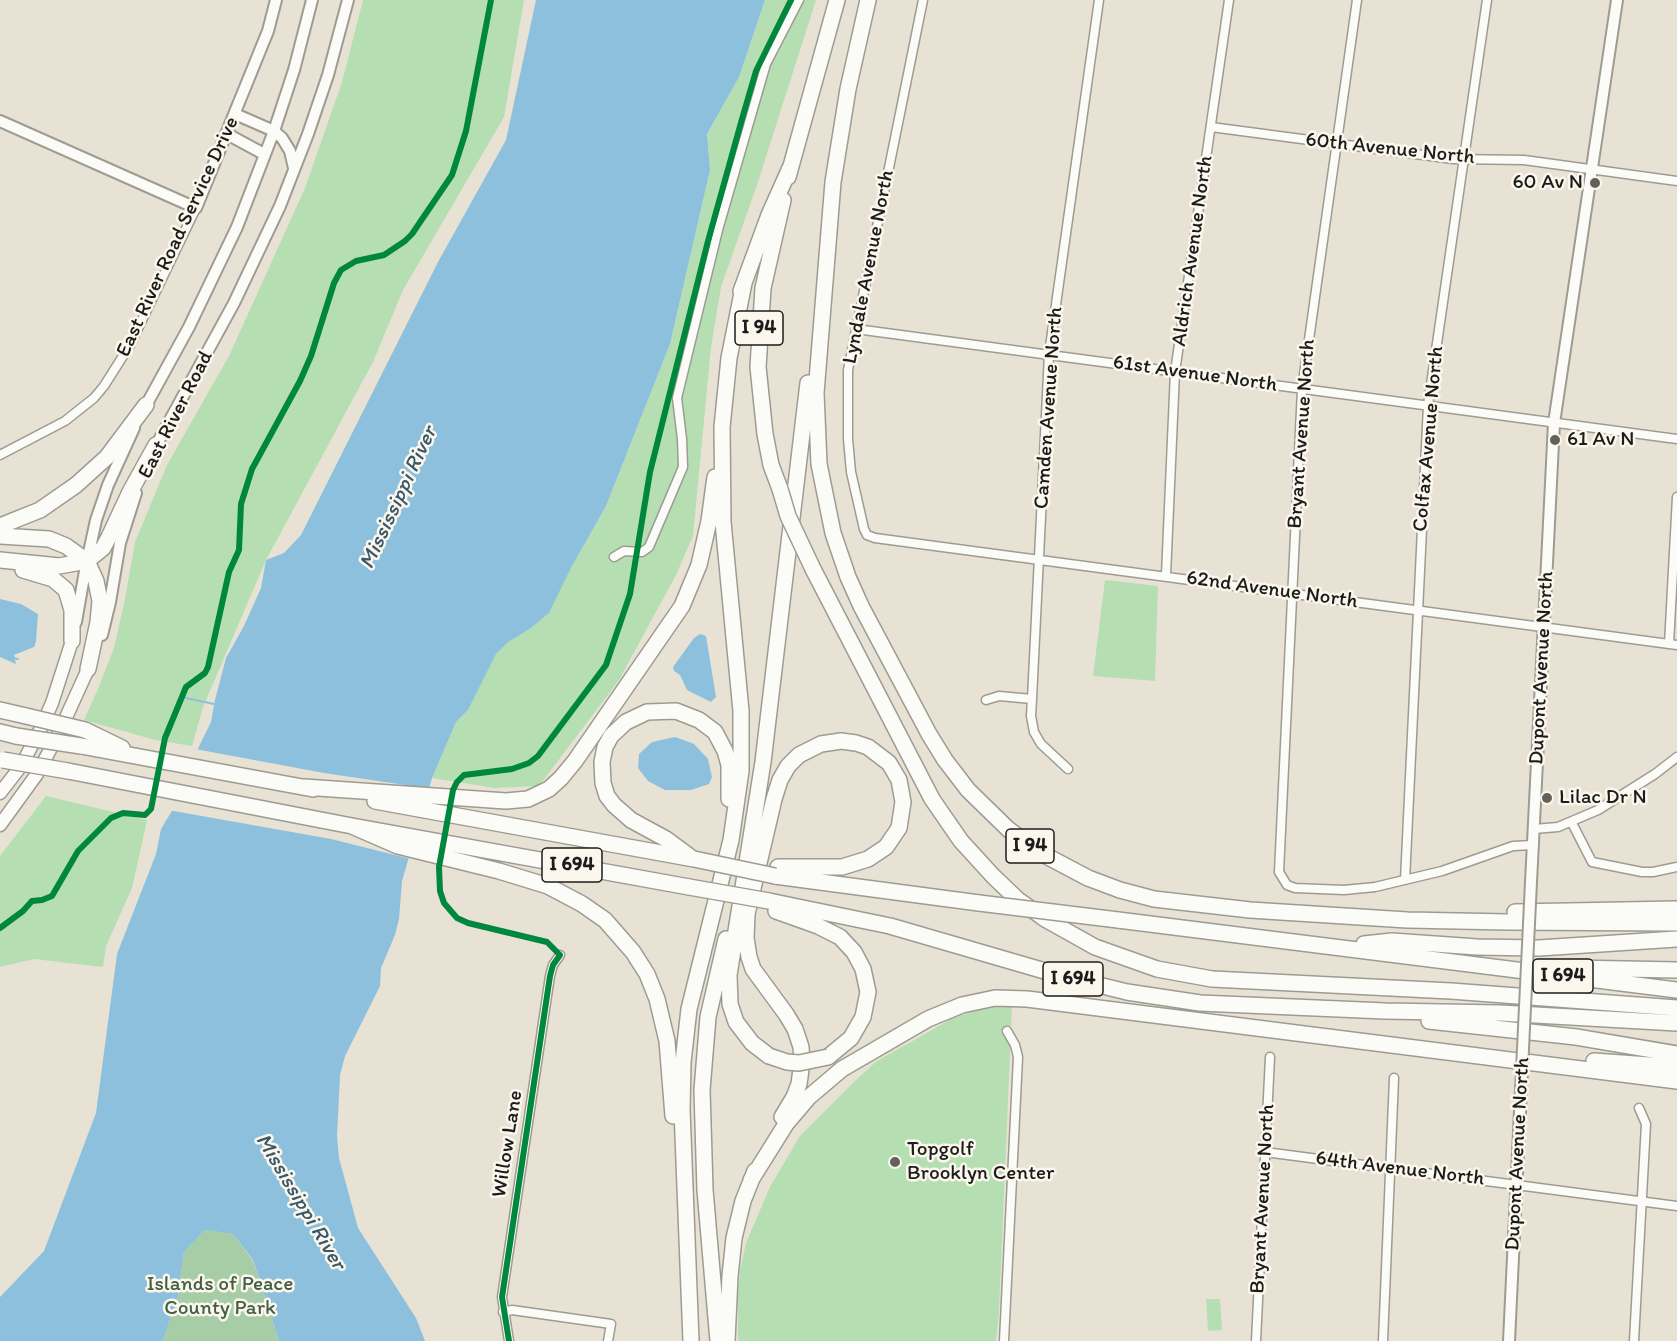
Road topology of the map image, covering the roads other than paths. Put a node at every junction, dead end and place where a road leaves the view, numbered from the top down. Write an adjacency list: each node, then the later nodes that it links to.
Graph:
1 (276, 0): 13 (street, East River Road Service Drive)
2 (312, 0): 16 (street, East River Road)
3 (348, 0): 21 (street, East River Road)
4 (799, 0): 42 (street)
5 (837, 0): 22 (highway, I 94)
6 (868, 0): 26 (highway, I 94)
7 (922, 0): 28 (street, Lyndale Avenue North)
8 (1099, 0): 29 (street, Camden Avenue North)
9 (1228, 0): 15 (street, Aldrich Avenue North)
10 (1358, 0): 18 (street, Bryant Avenue North)
11 (1487, 0): 20 (street, Colfax Avenue North)
12 (1617, 0): 23 (street, Dupont Avenue North)
13 (235, 114): 16 (street); 17 (street, East River Road Service Drive)
14 (0, 121): 25 (street)
15 (1210, 127): 18 (street, 60th Avenue North); 30 (street, Aldrich Avenue North)
16 (274, 131): 19 (street, East River Road); 21 (street)
17 (227, 134): 19 (street); 25 (street, East River Road Service Drive)
18 (1337, 144): 20 (street, 60th Avenue North); 31 (street, Bryant Avenue North)
19 (264, 154): 32 (street, East River Road)
20 (1464, 160): 23 (street, 60th Avenue North); 33 (street, Colfax Avenue North)
21 (295, 168): 36 (street, East River Road)
22 (790, 168): 27 (highway); 85 (highway, I 94, bridge)
23 (1592, 169): 24 (street, 60th Avenue North); 34 (street, Dupont Avenue North)
24 (1677, 181)
25 (196, 208): 37 (street, East River Road Service Drive)
26 (827, 249): 75 (highway); 76 (highway, I 94)
27 (744, 283): 62 (highway); 78 (highway)
28 (856, 329): 29 (street, 61st Avenue North); 40 (street, Lyndale Avenue North)
29 (1049, 354): 30 (street, 61st Avenue North); 43 (street, Camden Avenue North)
30 (1175, 372): 31 (street, 61st Avenue North); 47 (street, Aldrich Avenue North)
31 (1302, 389): 33 (street, 61st Avenue North); 48 (street, Bryant Avenue North)
32 (146, 405): 39 (highway); 45 (street, East River Road)
33 (1428, 405): 34 (street, 61st Avenue North); 49 (street, Colfax Avenue North)
34 (1554, 423): 35 (street, 61st Avenue North); 50 (street, Dupont Avenue North)
35 (1677, 439)
36 (156, 445): 45 (highway); 53 (street, East River Road)
37 (0, 455)
38 (1677, 497): 52 (street)
39 (0, 526)
40 (867, 535): 43 (street, 62nd Avenue North)
41 (0, 536): 45 (highway)
42 (614, 557)
43 (1040, 559): 47 (street, 62nd Avenue North); 54 (street, Camden Avenue North)
44 (0, 560): 45 (highway)
45 (87, 561): 51 (street, East River Road); 53 (highway)
46 (0, 565): 51 (highway)
47 (1166, 575): 48 (street, 62nd Avenue North)
48 (1292, 592): 49 (street, 62nd Avenue North); 72 (street, Bryant Avenue North)
49 (1418, 610): 50 (street, 62nd Avenue North); 72 (street, Colfax Avenue North)
50 (1544, 627): 52 (street, 62nd Avenue North); 67 (street, Dupont Avenue North)
51 (72, 641): 63 (main road)
52 (1673, 644)
53 (88, 669): 65 (main road, East River Road)
54 (1032, 699): 55 (street); 61 (street, Camden Avenue North)
55 (986, 700)
56 (0, 710): 58 (highway, bridge)
57 (0, 732): 58 (highway, I 694, bridge)
58 (138, 755): 62 (highway, I 694)
59 (1677, 757): 64 (street)
60 (1, 763): 66 (highway, I 694, bridge)
61 (1068, 769)
62 (304, 788): 69 (highway, I 694)
63 (0, 793)
64 (1572, 823): 67 (street); 70 (street)
65 (0, 825)
66 (352, 826): 73 (highway, I 694, bridge); 102 (highway)
67 (1534, 829): 68 (street, Dupont Avenue North)
68 (1533, 845): 72 (street); 99 (street, Dupont Avenue North, bridge)
69 (694, 859): 71 (highway, I 694, bridge); 78 (highway)
70 (1677, 867)
71 (777, 872): 80 (highway, I 694, bridge); 98 (highway)
72 (1405, 880)
73 (768, 905): 75 (highway, bridge); 86 (highway, I 694)
74 (1677, 909): 76 (highway)
75 (737, 915): 107 (highway)
76 (1407, 920): 77 (highway, I 94)
77 (1677, 923)
78 (710, 924): 102 (highway)
79 (1677, 939): 80 (highway)
80 (1340, 946): 82 (highway, I 694)
81 (560, 955): 103 (street, Willow Lane)
82 (1450, 961): 83 (highway); 84 (highway, I 694)
83 (1677, 970)
84 (1677, 990)
85 (1677, 1008)
86 (1385, 1011): 87 (highway, I 694); 90 (highway)
87 (1677, 1023)
88 (1007, 1031): 109 (street)
89 (1382, 1043): 92 (highway); 94 (highway); 98 (highway)
90 (1677, 1054)
91 (1270, 1057): 96 (street, Bryant Avenue North)
92 (1677, 1067)
93 (1394, 1078): 97 (street)
94 (1677, 1081)
95 (1640, 1108): 100 (street)
96 (1266, 1152): 97 (street, 64th Avenue North); 110 (street, Bryant Avenue North)
97 (1391, 1168): 99 (street, 64th Avenue North); 111 (street)
98 (751, 1180): 108 (highway)
99 (1518, 1185): 100 (street, 64th Avenue North); 112 (street, Dupont Avenue North)
100 (1642, 1201): 101 (street, 64th Avenue North); 113 (street)
101 (1677, 1206)
102 (689, 1284): 106 (highway)
103 (503, 1312): 104 (street, Willow Lane); 105 (street)
104 (509, 1341)
105 (608, 1341)
106 (691, 1341)
107 (718, 1341)
108 (727, 1341)
109 (1004, 1341)
110 (1256, 1341)
111 (1383, 1341)
112 (1509, 1341)
113 (1634, 1341)

